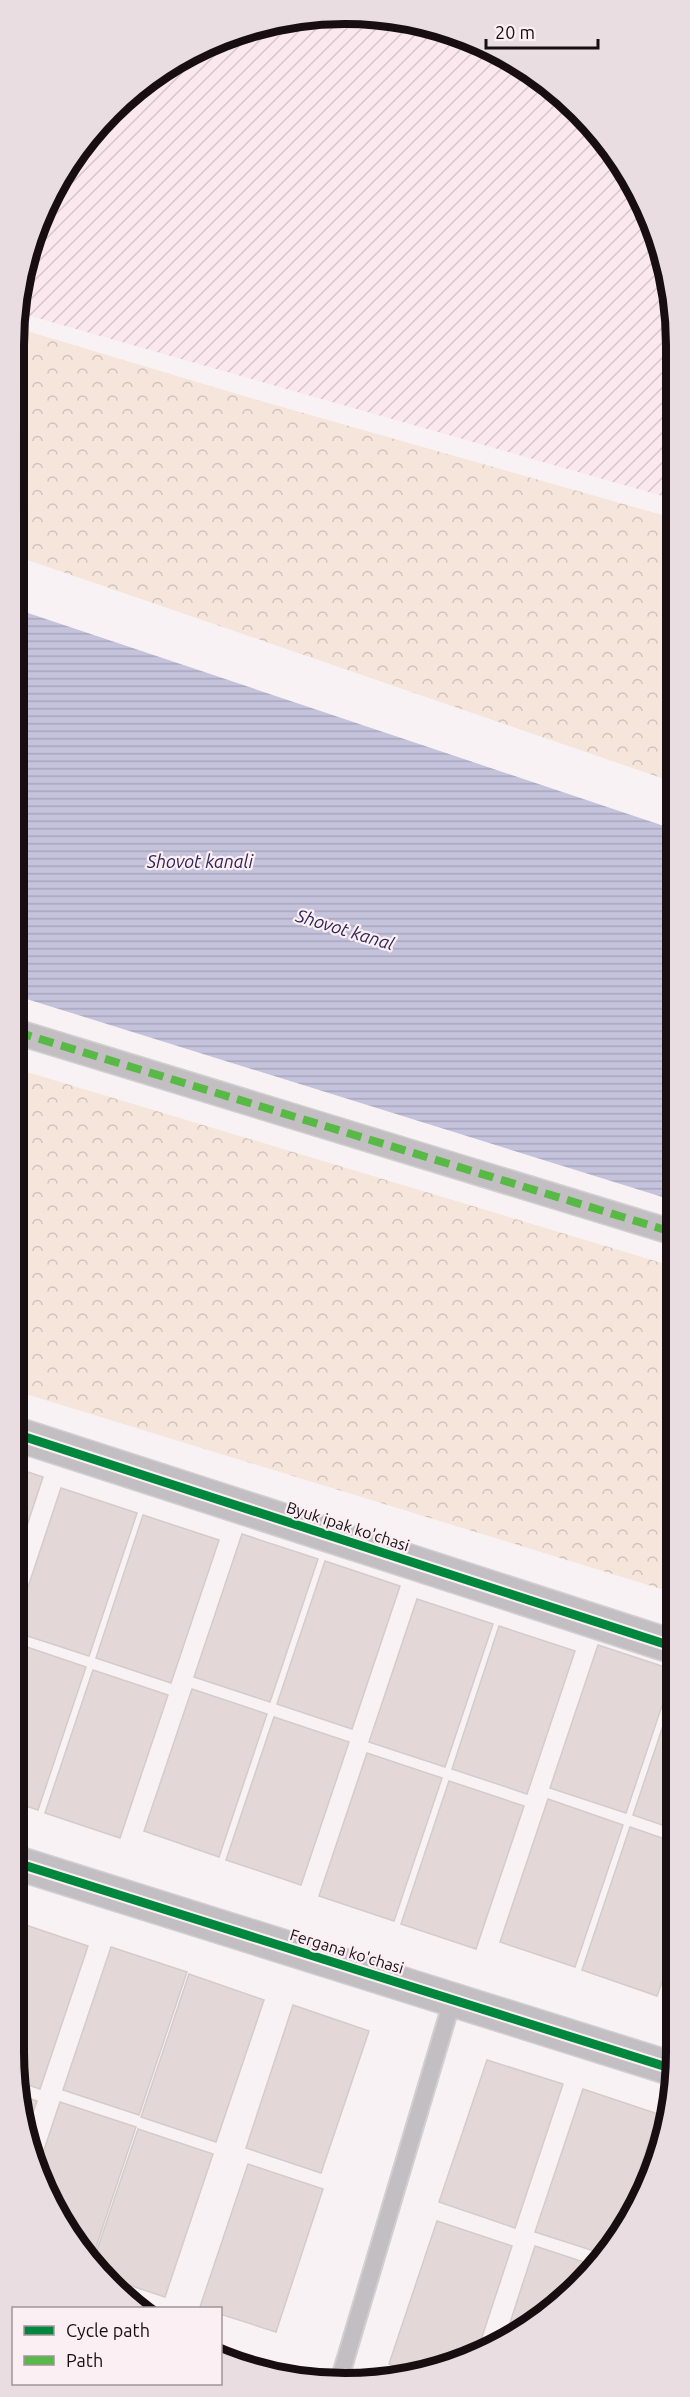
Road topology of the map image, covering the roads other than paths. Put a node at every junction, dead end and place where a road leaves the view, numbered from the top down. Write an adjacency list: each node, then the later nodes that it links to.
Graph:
1 (24, 1034): 2 (street)
2 (666, 1230)
3 (24, 1437): 4 (street, Byuk ipak ko'chasi)
4 (666, 1644)
5 (24, 1865): 6 (street, Fergana ko'chasi)
6 (453, 1998): 7 (street, Fergana ko'chasi); 8 (lane)
7 (665, 2067)
8 (341, 2373)

